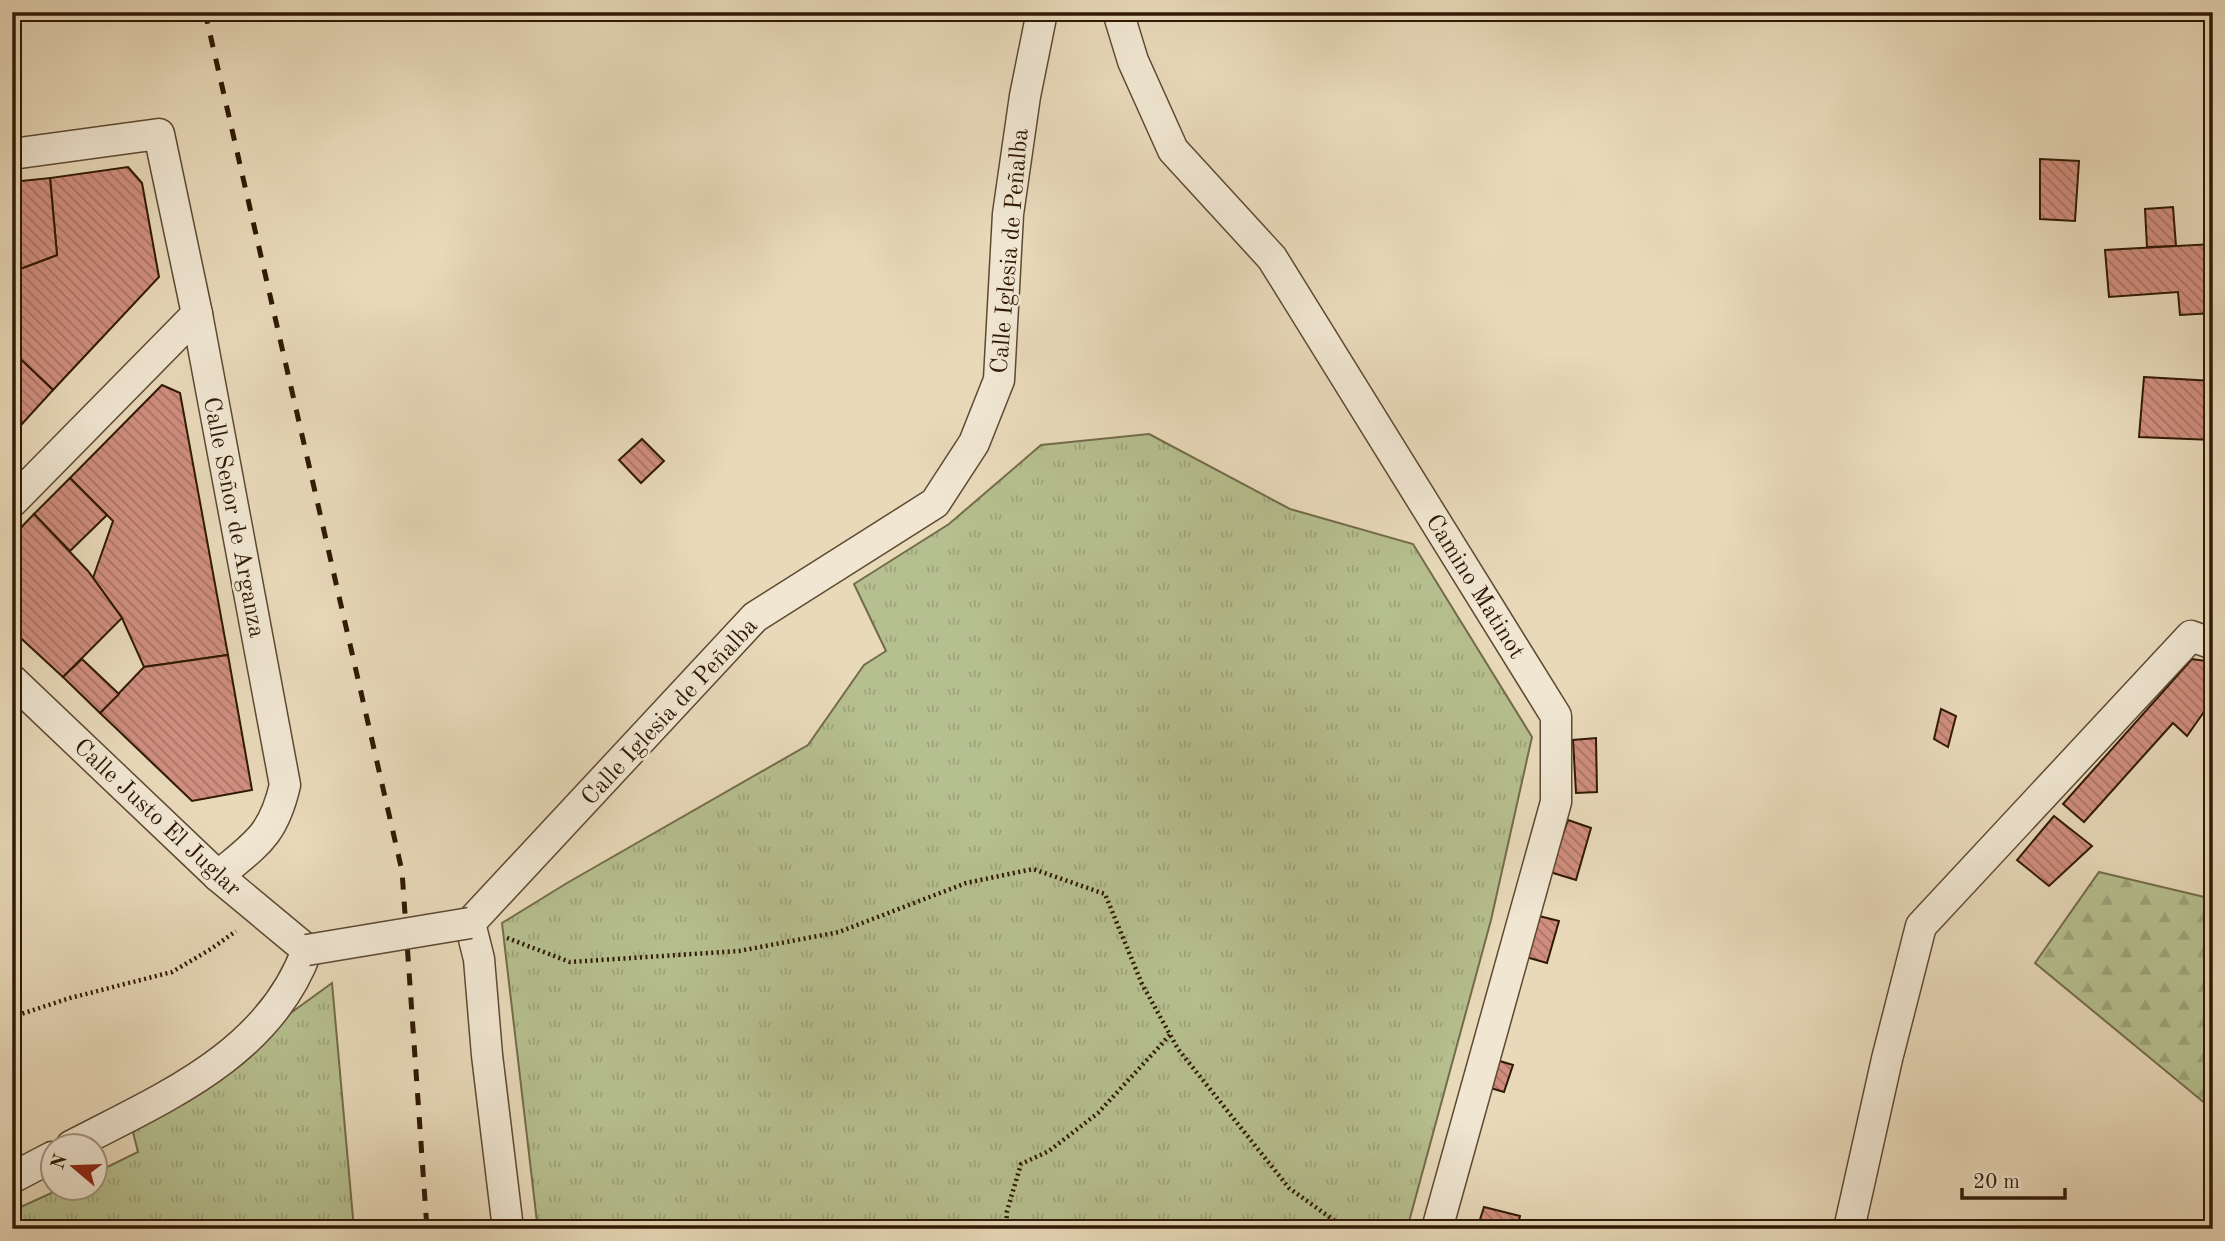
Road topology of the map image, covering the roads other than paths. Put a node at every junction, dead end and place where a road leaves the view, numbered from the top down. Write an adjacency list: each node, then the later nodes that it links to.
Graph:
1 (1042, 12): 9 (street, Calle Iglesia de Peñalba)
2 (1118, 12): 15 (street, Camino Matinot)
3 (12, 154): 4 (street, Calle Señor de Arganza)
4 (197, 314): 5 (street); 8 (street, Calle Señor de Arganza)
5 (12, 502)
6 (2213, 644): 16 (street)
7 (12, 680): 8 (street, Calle Justo El Juglar)
8 (218, 876): 10 (street, Calle Justo El Juglar)
9 (470, 923): 10 (street, bridge); 14 (street)
10 (307, 950): 11 (street)
11 (98, 1132)
12 (38, 1164): 13 (street)
13 (12, 1178)
14 (508, 1229)
15 (1437, 1229)
16 (1849, 1229)

